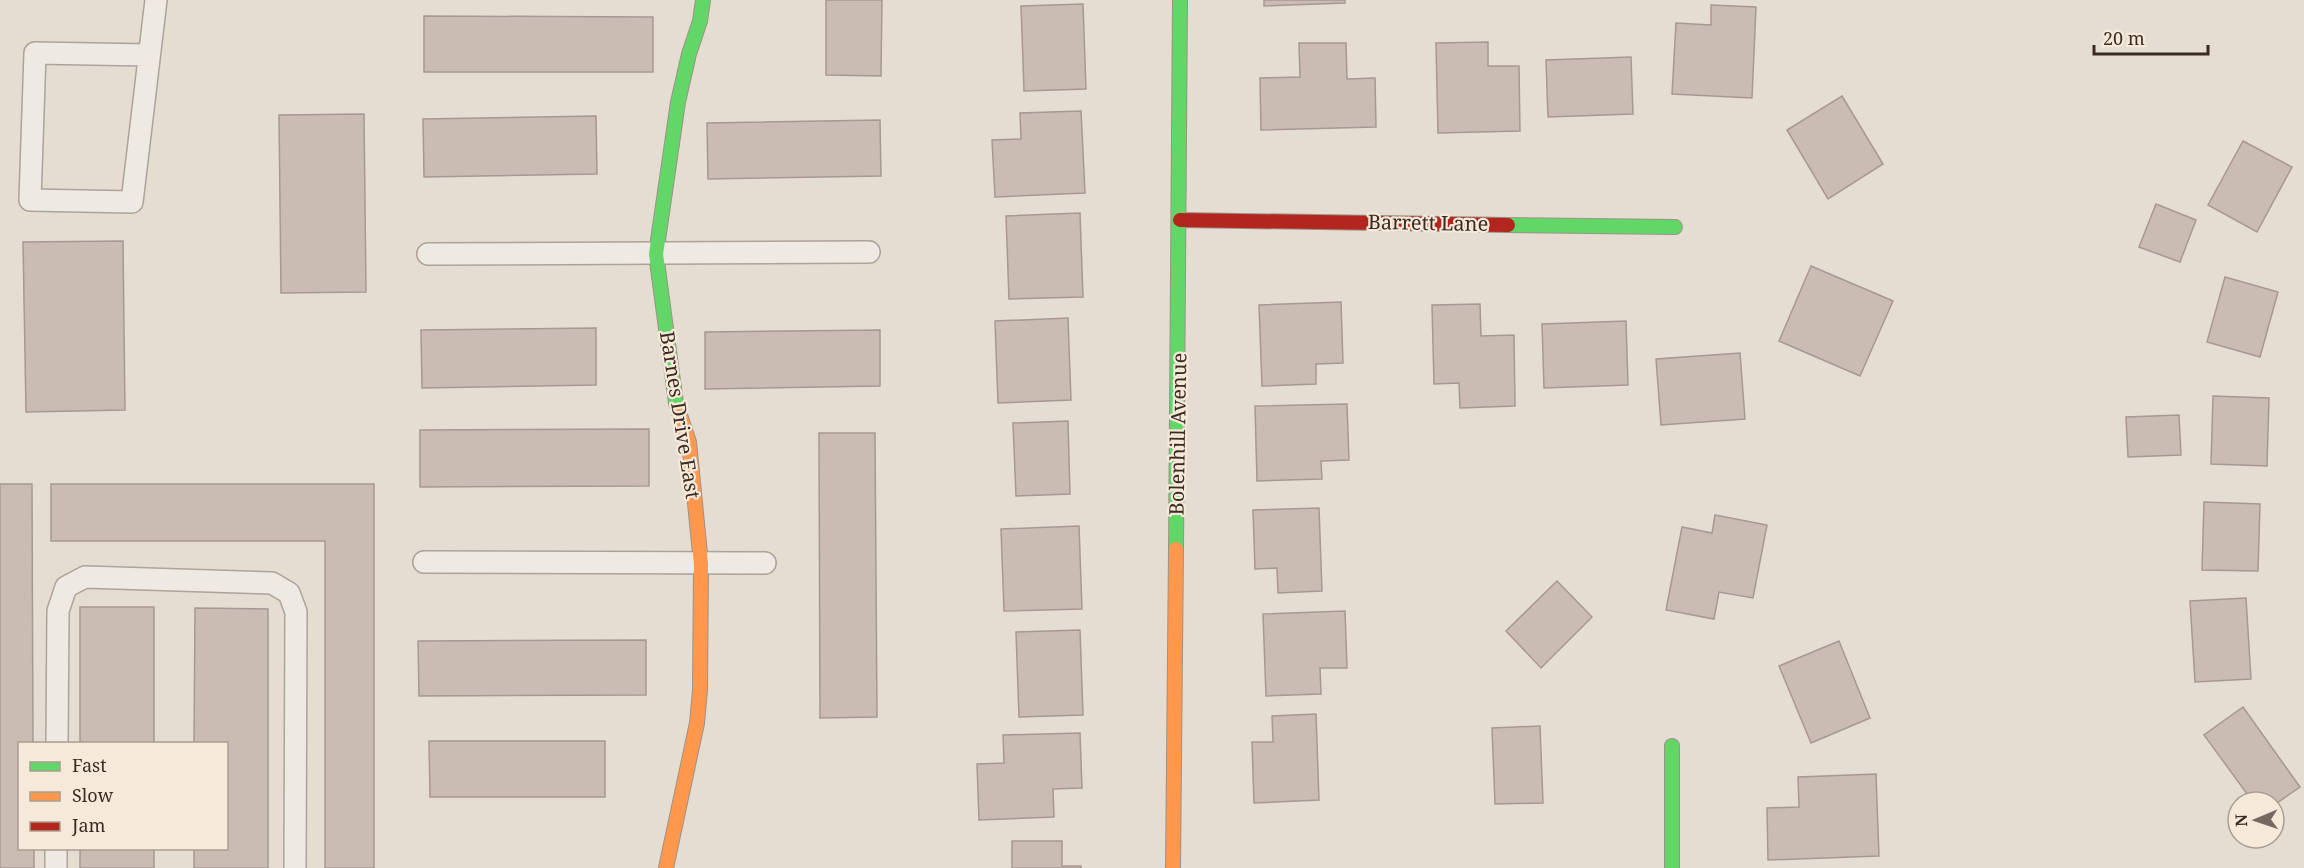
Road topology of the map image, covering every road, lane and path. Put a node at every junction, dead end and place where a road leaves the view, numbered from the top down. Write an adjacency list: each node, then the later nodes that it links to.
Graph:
1 (156, 0): 4 (lane)
2 (703, 0): 9 (street, Barnes Drive East)
3 (1180, 0): 5 (street, Bolenhill Avenue)
4 (149, 55): 4 (lane)
5 (1180, 220): 6 (street, Barrett Lane); 19 (street, Bolenhill Avenue)
6 (1675, 227)
7 (869, 252): 9 (lane)
8 (428, 254): 9 (lane)
9 (656, 254): 12 (street, Barnes Drive East)
10 (424, 562): 12 (lane)
11 (765, 563): 12 (lane)
12 (701, 564): 18 (street, Barnes Drive East)
13 (57, 742): 17 (lane)
14 (1672, 746): 20 (street)
15 (56, 850): 16 (lane)
16 (56, 868)
17 (295, 868)
18 (666, 868)
19 (1173, 868)
20 (1672, 868)

